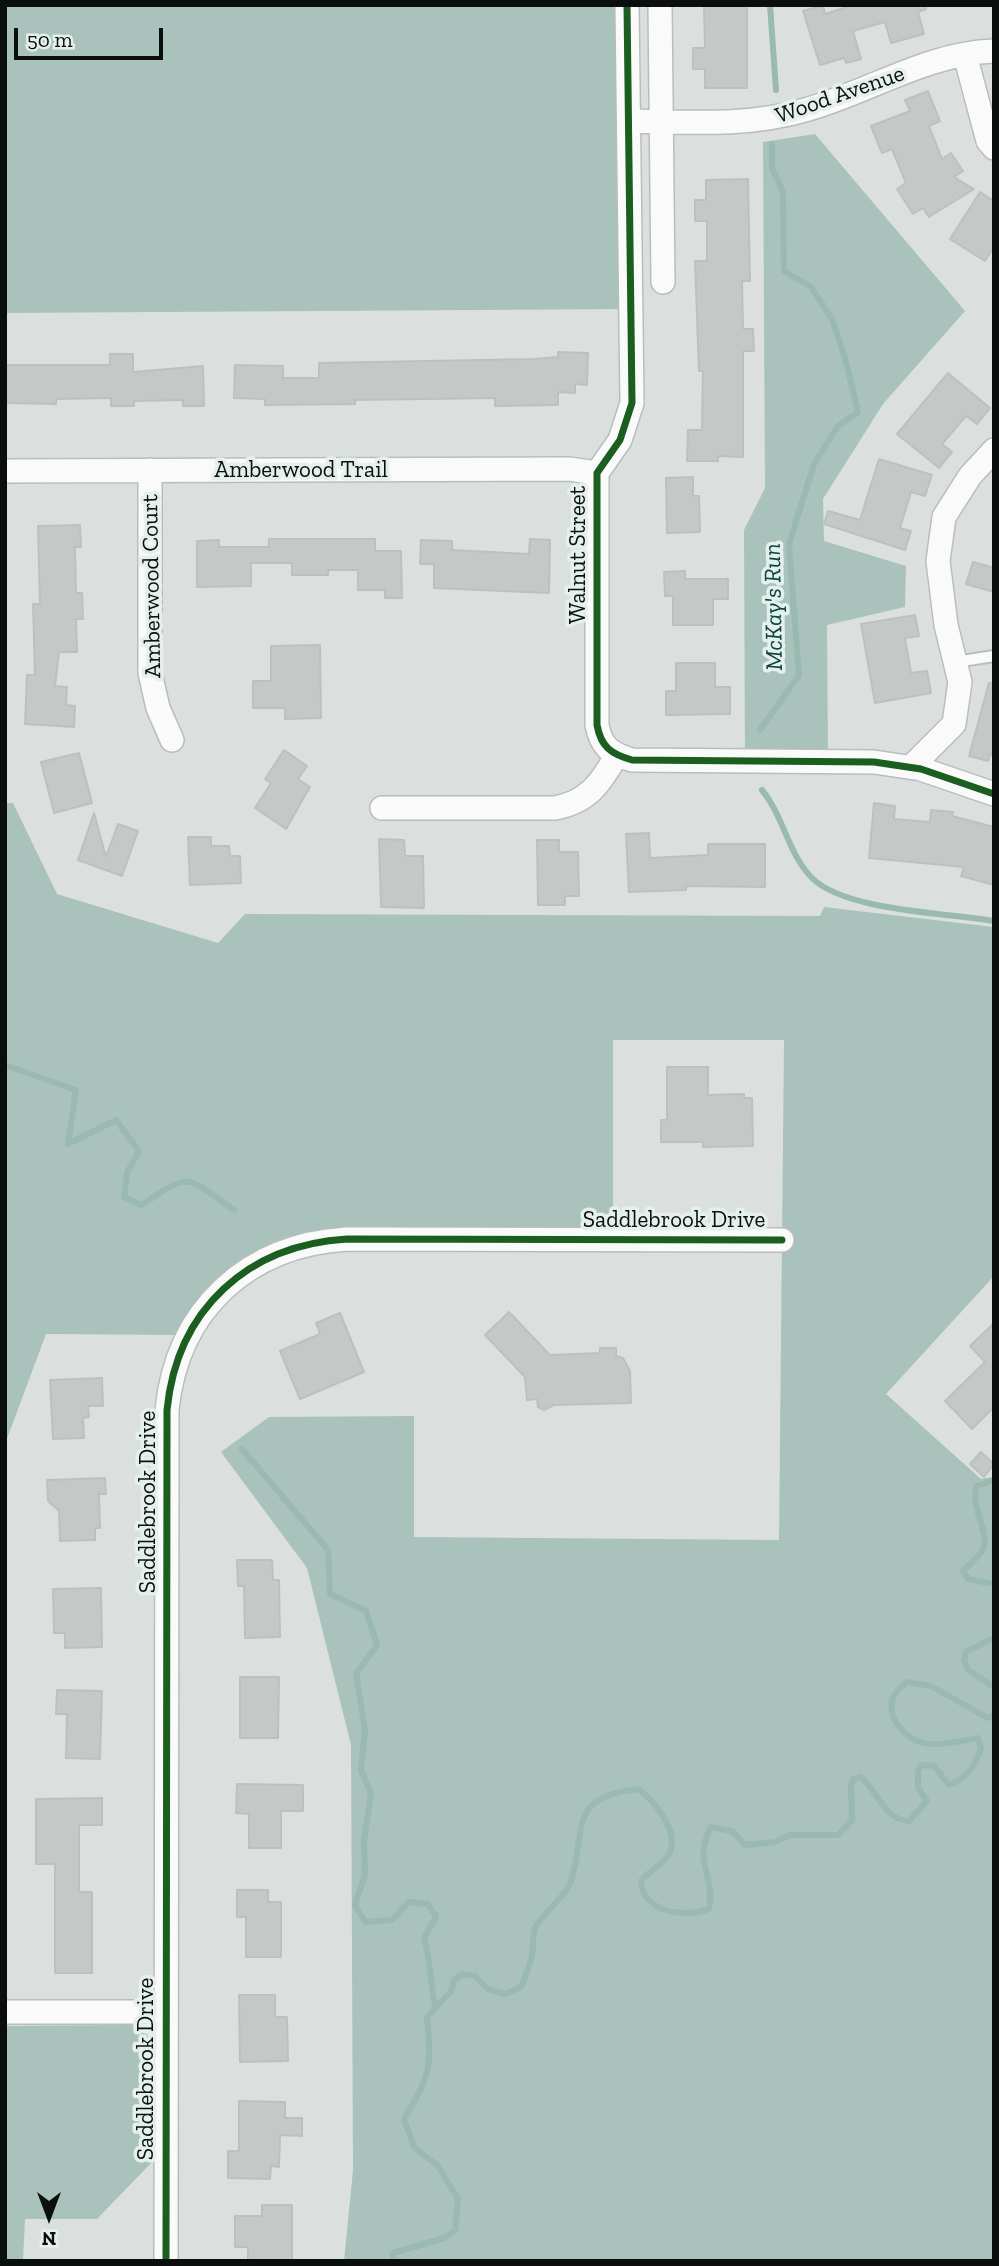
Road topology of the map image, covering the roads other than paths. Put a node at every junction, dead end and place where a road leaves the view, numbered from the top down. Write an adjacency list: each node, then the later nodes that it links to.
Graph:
1 (627, 5): 5 (street, Walnut Street)
2 (660, 5): 6 (street)
3 (994, 51): 4 (street, Wood Avenue)
4 (964, 55): 6 (street, Wood Avenue); 7 (street)
5 (629, 121): 6 (street, Wood Avenue); 12 (street, Walnut Street)
6 (663, 121): 8 (street)
7 (994, 148)
8 (663, 282)
9 (994, 450): 14 (street)
10 (150, 470): 11 (street, Amberwood Trail); 12 (street, Amberwood Trail); 15 (street, Amberwood Court)
11 (5, 471)
12 (597, 473): 16 (street, Walnut Street)
13 (994, 656): 14 (lane)
14 (955, 663): 17 (street)
15 (172, 740)
16 (616, 756): 17 (street); 19 (street)
17 (911, 767): 18 (street)
18 (994, 794)
19 (382, 808)
20 (782, 1240): 22 (street, Saddlebrook Drive)
21 (5, 2012): 22 (street)
22 (165, 2012): 23 (street, Saddlebrook Drive)
23 (166, 2261)

